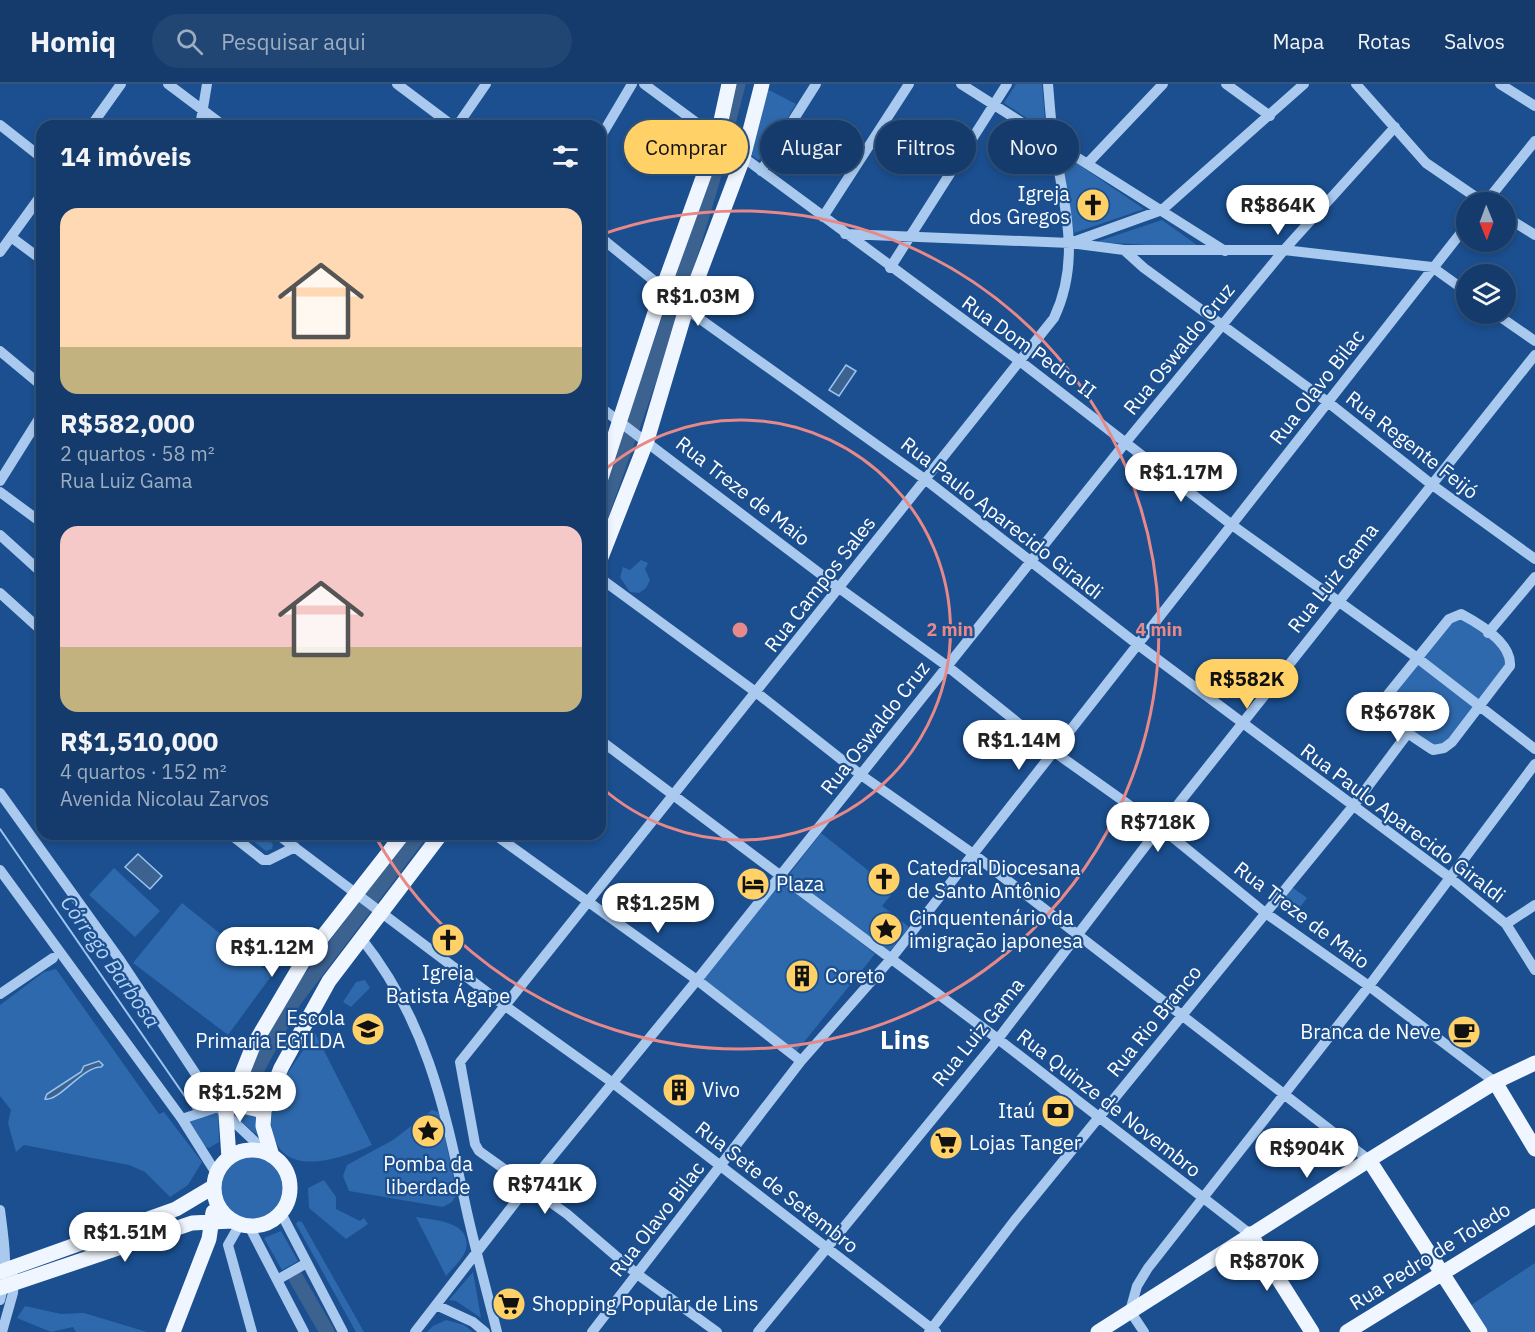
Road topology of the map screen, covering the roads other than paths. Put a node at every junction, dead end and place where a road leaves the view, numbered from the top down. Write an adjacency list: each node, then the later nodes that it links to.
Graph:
1 (121, 84): 24 (street)
2 (168, 84): 22 (street)
3 (207, 84): 22 (street)
4 (397, 84): 27 (street)
5 (486, 84): 28 (street)
6 (632, 84): 37 (street)
7 (644, 84): 29 (street, Rua Dom Pedro II)
8 (729, 84): 30 (main road)
9 (762, 84): 35 (main road)
10 (816, 84): 31 (street)
11 (909, 84): 52 (street)
12 (961, 84): 20 (street)
13 (1007, 84): 20 (street)
14 (1048, 84): 33 (street, Rua Campos Sales)
15 (1163, 84): 42 (street)
16 (1226, 84): 23 (street)
17 (1304, 84): 23 (street)
18 (1356, 84): 36 (street)
19 (1500, 84): 21 (street)
20 (994, 104): 32 (street); 55 (street)
21 (1535, 106)
22 (204, 111): 25 (street); 26 (street)
23 (1270, 116): 51 (street)
24 (95, 120)
25 (202, 120)
26 (216, 120)
27 (447, 120)
28 (459, 120)
29 (691, 120)
30 (723, 120)
31 (793, 120)
32 (1020, 120)
33 (1051, 120)
34 (0, 125): 39 (street)
35 (748, 127)
36 (1395, 127): 48 (street); 62 (street, Rua Oswaldo Cruz)
37 (606, 128)
38 (1535, 141): 49 (street)
39 (36, 153)
40 (1079, 157): 42 (street)
41 (748, 162): 43 (street, Rua Dom Pedro II)
42 (1088, 163): 51 (street)
43 (760, 171)
44 (706, 174): 69 (main road)
45 (732, 174): 70 (main road)
46 (764, 174): 52 (street, Rua Dom Pedro II)
47 (1058, 174): 60 (street, Rua Campos Sales)
48 (1469, 192)
49 (1492, 192)
50 (36, 202): 57 (street)
51 (1162, 210): 60 (street); 64 (street)
52 (823, 218): 54 (street, Rua Dom Pedro II)
53 (1516, 224): 56 (street)
54 (845, 234): 55 (street); 67 (street, Rua Dom Pedro II)
55 (912, 235): 60 (street); 67 (street)
56 (1535, 236)
57 (11, 237): 63 (street); 65 (street)
58 (1456, 238): 66 (street, Rua Olavo Bilac)
59 (606, 242): 69 (street)
60 (1070, 243): 61 (street); 76 (street, Rua Campos Sales)
61 (1124, 250): 64 (street); 72 (street, Rua Regente Feijó)
62 (1284, 250): 64 (street); 66 (street); 72 (street, Rua Oswaldo Cruz)
63 (0, 252)
64 (1226, 252)
65 (36, 256)
66 (1432, 267): 68 (street); 78 (street, Rua Olavo Bilac)
67 (890, 268): 76 (street, Rua Dom Pedro II)
68 (1456, 284)
69 (663, 288): 80 (main road)
70 (686, 309): 82 (main road); 85 (street, Rua Paulo Aparecido Giraldi)
71 (1510, 324): 73 (street)
72 (1221, 326): 78 (street, Rua Regente Feijó); 83 (street, Rua Oswaldo Cruz)
73 (1535, 341)
74 (0, 351): 77 (street)
75 (1535, 355): 87 (street, Rua Luiz Gama)
76 (1021, 362): 83 (street, Rua Dom Pedro II); 85 (street, Rua Campos Sales)
77 (36, 381)
78 (1329, 403): 87 (street, Rua Regente Feijó); 90 (street, Rua Olavo Bilac)
79 (606, 411): 80 (street, Rua Treze de Maio)
80 (623, 423): 82 (street, Rua Treze de Maio); 84 (main road)
81 (36, 424): 86 (street)
82 (644, 438): 92 (main road); 98 (street, Rua Treze de Maio)
83 (1126, 442): 90 (street, Rua Dom Pedro II); 94 (street, Rua Oswaldo Cruz)
84 (606, 466)
85 (926, 480): 94 (street, Rua Paulo Aparecido Giraldi); 98 (street, Rua Campos Sales)
86 (0, 481)
87 (1431, 484): 93 (street, Rua Regente Feijó); 100 (street, Rua Luiz Gama)
88 (0, 492): 89 (street)
89 (36, 519)
90 (1232, 525): 100 (street, Rua Dom Pedro II); 103 (street, Rua Olavo Bilac)
91 (0, 535): 95 (street)
92 (606, 543)
93 (1535, 559)
94 (1032, 562): 103 (street, Rua Paulo Aparecido Giraldi); 105 (street, Rua Oswaldo Cruz)
95 (36, 568)
96 (1535, 577): 102 (street)
97 (606, 582): 106 (street)
98 (839, 588): 105 (street, Rua Treze de Maio); 106 (street, Rua Campos Sales)
99 (0, 593): 101 (street)
100 (1337, 602): 104 (street, Rua Dom Pedro II); 108 (street, Rua Luiz Gama)
101 (36, 626)
102 (1488, 633): 104 (street); 107 (street)
103 (1137, 644): 108 (street, Rua Paulo Aparecido Giraldi); 112 (street, Rua Olavo Bilac)
104 (1416, 657): 107 (street, Rua Dom Pedro II); 109 (street)
105 (947, 666): 112 (street, Rua Treze de Maio); 114 (street, Rua Oswaldo Cruz)
106 (757, 693): 114 (street); 116 (street, Rua Campos Sales)
107 (1480, 706): 109 (street); 111 (street, Rua Dom Pedro II)
108 (1242, 724): 117 (street, Rua Paulo Aparecido Giraldi); 118 (street, Rua Luiz Gama)
109 (1408, 733): 117 (street, Rua Rio Branco)
110 (606, 745): 116 (street, Rua Quinze de Novembro)
111 (1535, 749)
112 (1053, 751): 118 (street, Rua Treze de Maio); 125 (street, Rua Olavo Bilac)
113 (1535, 764): 128 (street)
114 (861, 775): 125 (street); 127 (street, Rua Oswaldo Cruz)
115 (0, 793): 151 (street)
116 (673, 795): 127 (street, Rua Quinze de Novembro); 130 (street, Rua Campos Sales)
117 (1354, 804): 128 (street, Rua Paulo Aparecido Giraldi); 133 (street, Rua Rio Branco)
118 (1160, 827): 133 (street, Rua Treze de Maio); 135 (street, Rua Luiz Gama)
119 (238, 840): 124 (street)
120 (285, 840): 124 (street, Rua Sete de Setembro)
121 (398, 840): 129 (main road)
122 (436, 840): 132 (main road)
123 (503, 840): 130 (street)
124 (295, 847): 129 (street, Rua Sete de Setembro)
125 (972, 853): 135 (street); 138 (street, Rua Olavo Bilac)
126 (0, 870): 154 (street)
127 (779, 875): 138 (street, Rua Quinze de Novembro); 140 (street, Rua Oswaldo Cruz)
128 (1449, 877): 134 (street, Rua Paulo Aparecido Giraldi); 141 (street)
129 (358, 893): 132 (street, Rua Sete de Setembro); 151 (main road)
130 (589, 901): 140 (street); 143 (street, Rua Campos Sales)
131 (1535, 905): 134 (street)
132 (379, 910): 136 (main road); 143 (street, Rua Sete de Setembro)
133 (1264, 912): 141 (street, Rua Treze de Maio); 144 (street, Rua Rio Branco)
134 (1506, 924): 139 (street, Rua Paulo Aparecido Giraldi)
135 (1078, 934): 144 (street); 145 (street, Rua Luiz Gama)
136 (361, 938): 152 (main road); 170 (street)
137 (53, 958): 142 (street)
138 (890, 960): 145 (street, Rua Quinze de Novembro); 146 (street, Rua Olavo Bilac)
139 (1535, 970)
140 (697, 980): 146 (street); 149 (street, Rua Oswaldo Cruz)
141 (1369, 986): 148 (street, Rua Treze de Maio); 150 (street)
142 (0, 994)
143 (504, 1005): 149 (street, Rua Sete de Setembro); 161 (street, Rua Campos Sales)
144 (1180, 1016): 150 (street); 153 (street, Rua Rio Branco)
145 (998, 1039): 153 (street, Rua Quinze de Novembro); 169 (street, Rua Luiz Gama)
146 (801, 1061): 159 (street, Rua Olavo Bilac)
147 (1535, 1062): 148 (main road)
148 (1495, 1082): 155 (main road); 158 (main road)
149 (613, 1083): 159 (street, Rua Sete de Setembro); 161 (street, Rua Oswaldo Cruz)
150 (1286, 1094): 158 (street); 162 (street)
151 (226, 1106): 152 (main road); 154 (street); 156 (street); 157 (main road)
152 (264, 1111): 156 (main road)
153 (1100, 1117): 162 (street, Rua Quinze de Novembro); 178 (street, Rua Rio Branco)
154 (182, 1119): 160 (street)
155 (1535, 1149)
156 (270, 1155): 157 (main road); 164 (main road)
157 (229, 1158): 160 (main road)
158 (1369, 1160): 168 (main road); 172 (main road)
159 (721, 1166): 169 (street, Rua Sete de Setembro); 173 (street, Rua Olavo Bilac)
160 (215, 1186): 166 (main road); 167 (main road); 174 (main road)
161 (528, 1186): 170 (street, Rua Oswaldo Cruz); 173 (street)
162 (1203, 1199): 168 (street, Rua Quinze de Novembro); 177 (street)
163 (0, 1210): 174 (street)
164 (281, 1213): 167 (main road); 171 (street)
165 (1535, 1216): 172 (main road, Rua Pedro de Toledo)
166 (212, 1221): 167 (main road); 174 (main road); 180 (main road)
167 (240, 1224): 175 (street); 181 (street)
168 (1250, 1234): 177 (main road); 192 (main road)
169 (826, 1249): 178 (street, Rua Sete de Setembro); 189 (street, Rua Luiz Gama)
170 (477, 1252): 176 (street, Rua Oswaldo Cruz); 186 (street)
171 (305, 1264): 175 (street); 183 (street)
172 (1443, 1272): 193 (main road, Rua Pedro de Toledo); 194 (main road)
173 (637, 1274): 187 (street, Rua Olavo Bilac); 188 (street)
174 (6, 1279): 179 (street)
175 (277, 1280): 182 (street)
176 (436, 1305): 184 (street, Rua Oswaldo Cruz); 185 (street)
177 (1130, 1311): 190 (main road); 191 (street)
178 (932, 1331)
179 (2, 1332)
180 (173, 1332)
181 (252, 1332)
182 (304, 1332)
183 (343, 1332)
184 (415, 1332)
185 (485, 1332)
186 (497, 1332)
187 (592, 1332)
188 (717, 1332)
189 (758, 1332)
190 (1098, 1332)
191 (1144, 1332)
192 (1312, 1332)
193 (1347, 1332)
194 (1480, 1332)

